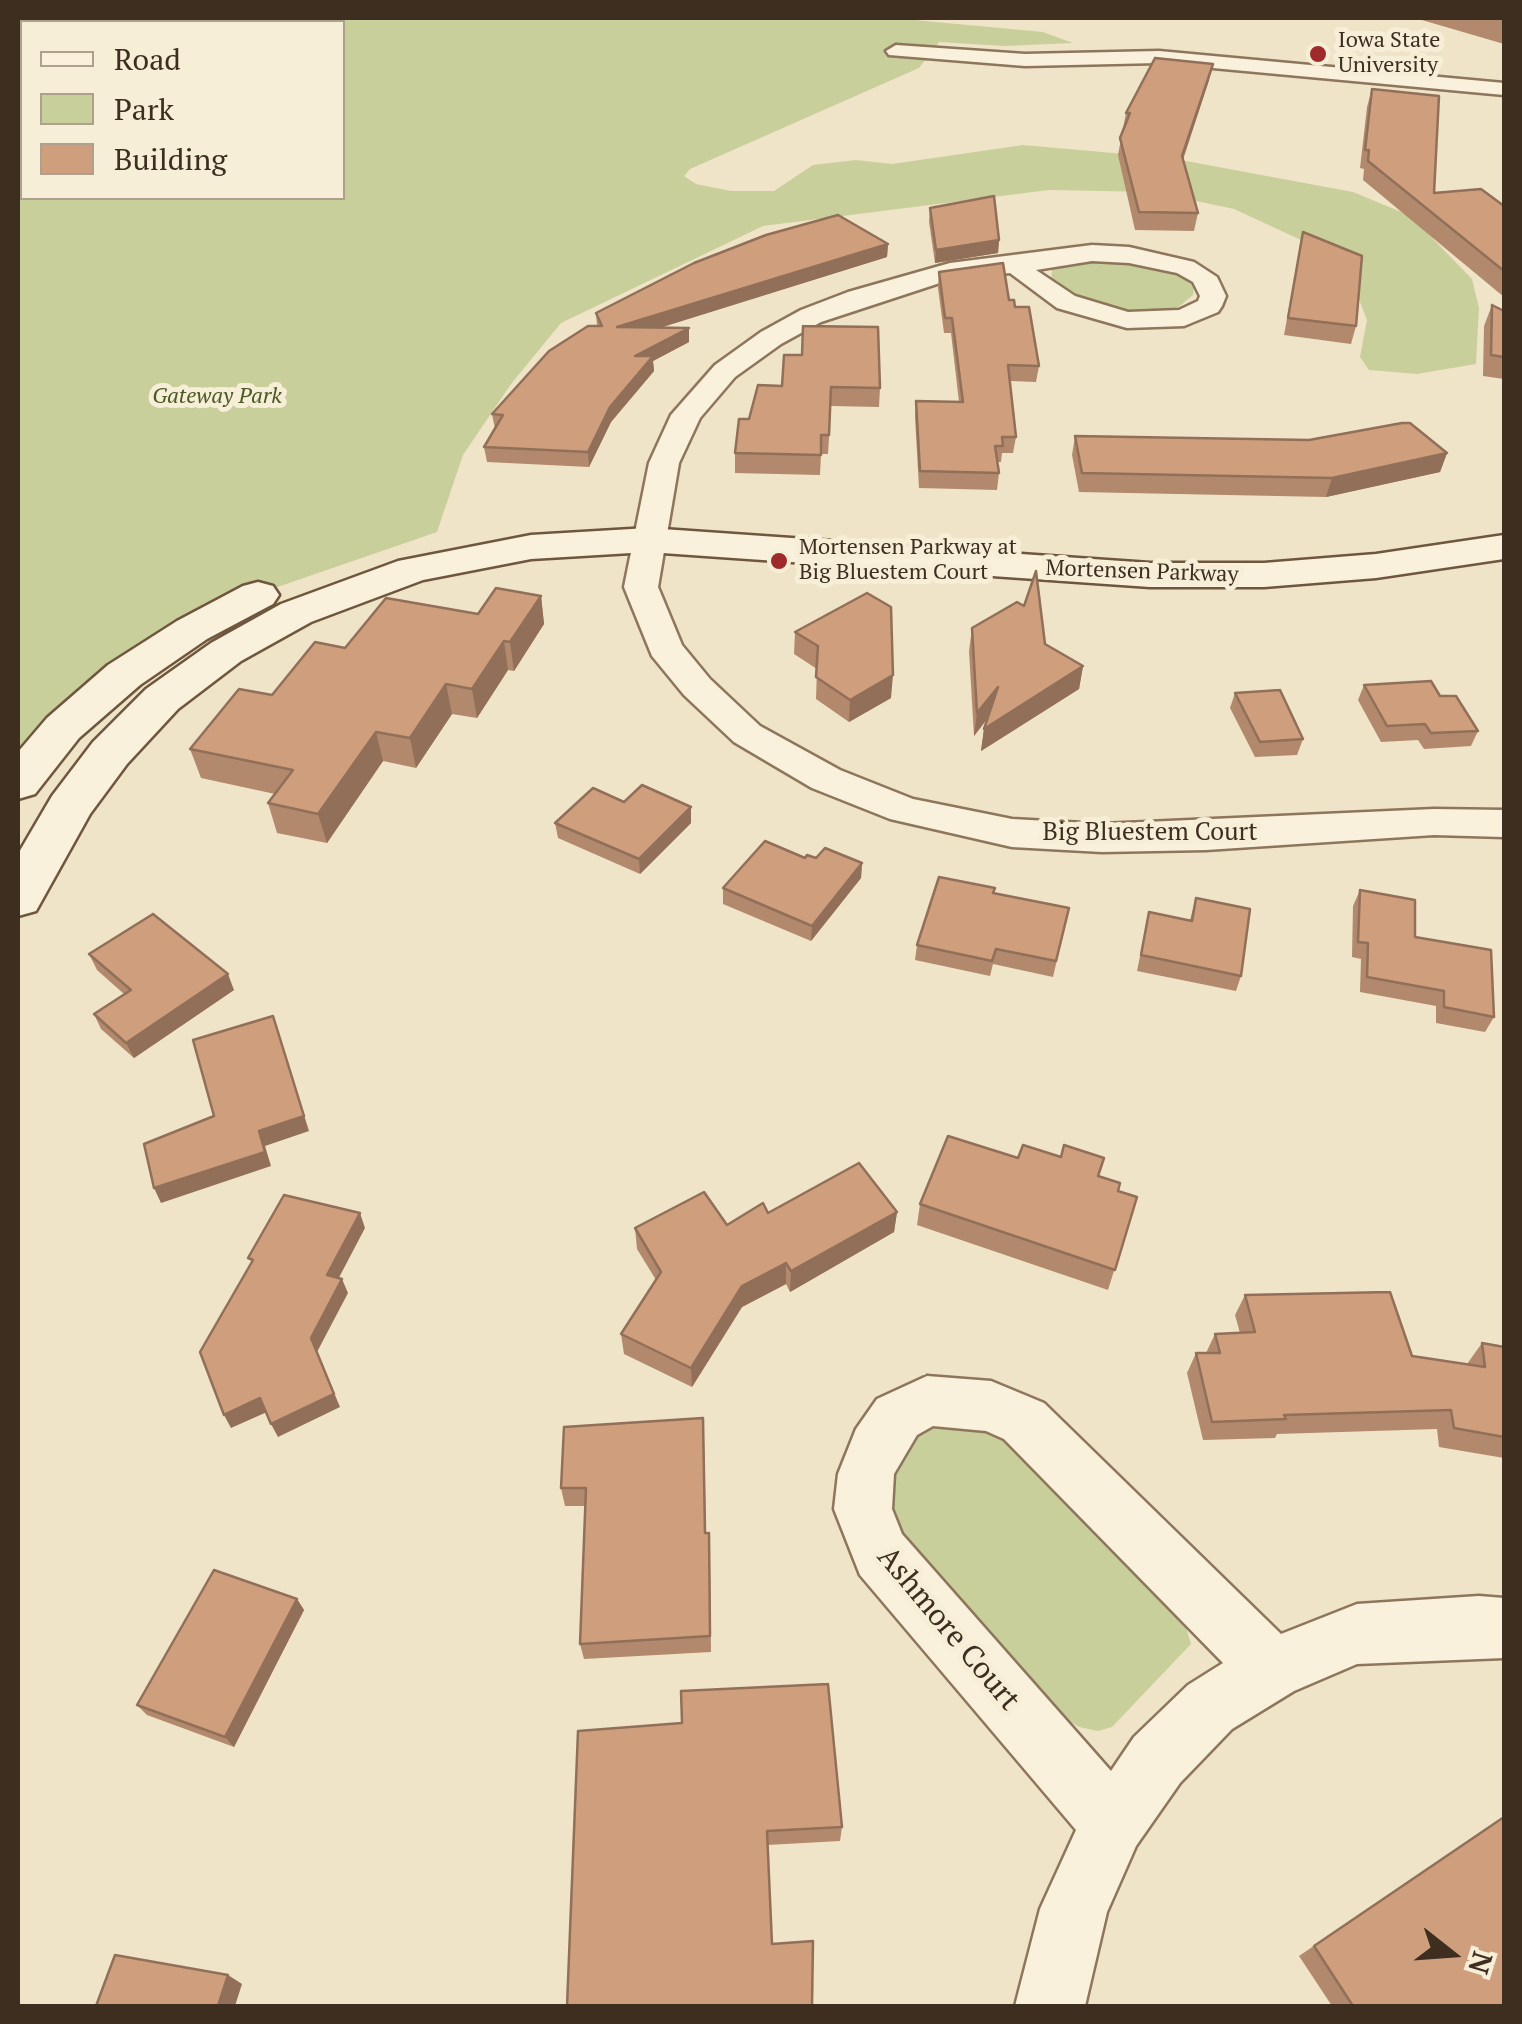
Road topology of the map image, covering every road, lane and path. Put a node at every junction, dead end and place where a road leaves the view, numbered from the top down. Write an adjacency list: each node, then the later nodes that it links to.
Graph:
1 (896, 52): 2 (street)
2 (1504, 89)
3 (1017, 266): 3 (street, Big Bluestem Court); 5 (street, Big Bluestem Court)
4 (1504, 512): 5 (street, Mortensen Parkway)
5 (651, 525): 6 (street, Mortensen Parkway); 7 (street, Mortensen Parkway); 8 (street, Big Bluestem Court); 9 (street, Mortensen Parkway)
6 (1504, 547)
7 (18, 783)
8 (1504, 824)
9 (18, 898)
10 (1504, 1628): 11 (street)
11 (1272, 1669): 12 (street); 12 (street, Ashmore Court)
12 (1113, 1823): 13 (street)
13 (1050, 2006)

